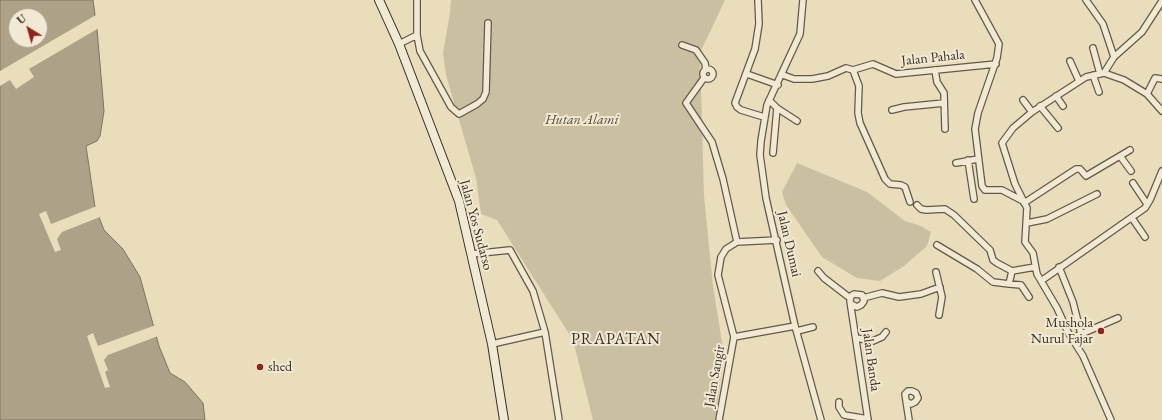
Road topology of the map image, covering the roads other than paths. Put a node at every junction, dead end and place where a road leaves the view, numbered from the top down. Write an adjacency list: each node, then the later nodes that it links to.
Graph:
1 (379, 0): 10 (main road, Jalan Yos Sudarso)
2 (418, 0): 9 (street)
3 (758, 0): 18 (street)
4 (803, 0): 20 (street, Jalan Dumai)
5 (974, 0): 15 (street)
6 (1086, 0): 13 (street)
7 (1162, 1): 13 (street)
8 (488, 23): 9 (street)
9 (417, 36): 10 (street)
10 (399, 44): 61 (main road, Jalan Yos Sudarso)
11 (682, 45): 59 (street)
12 (1093, 48): 19 (street)
13 (1114, 57): 19 (street)
14 (1070, 61): 22 (street)
15 (996, 64): 17 (street, Jalan Pahala); 43 (street)
16 (853, 70): 17 (street, Jalan Pahala); 20 (street, Jalan Pahala); 52 (street)
17 (935, 70): 29 (street)
18 (747, 74): 23 (street); 36 (street)
19 (1099, 74): 22 (street); 24 (street); 25 (street)
20 (783, 75): 23 (street, Jalan Dumai)
21 (1162, 79): 25 (street)
22 (1079, 81): 26 (street)
23 (778, 85): 27 (street, Jalan Dumai)
24 (1099, 92)
25 (1146, 94): 34 (street)
26 (1056, 96): 30 (street); 31 (street)
27 (769, 100): 32 (street); 36 (street, Jalan Dumai)
28 (1023, 100): 35 (street)
29 (944, 103): 33 (street); 39 (street)
30 (1040, 106): 35 (street); 38 (street)
31 (1063, 106)
32 (777, 108): 37 (street); 41 (street)
33 (892, 110)
34 (1162, 111)
35 (1032, 112): 51 (street)
36 (764, 117): 58 (street, Jalan Dumai)
37 (797, 121)
38 (1058, 128)
39 (945, 130)
40 (1130, 150): 42 (street)
41 (773, 153)
42 (1120, 156): 46 (street); 51 (street)
43 (978, 159): 44 (street); 51 (street)
44 (968, 160): 45 (street); 50 (street)
45 (956, 163)
46 (1131, 171)
47 (1162, 171): 53 (street)
48 (1133, 183): 53 (street)
49 (1097, 194): 56 (street)
50 (974, 199)
51 (1023, 201): 56 (street)
52 (910, 202)
53 (1147, 204): 55 (street)
54 (917, 205): 65 (street)
55 (1132, 218): 57 (street); 63 (street)
56 (1027, 223): 62 (street)
57 (1145, 237)
58 (777, 240): 59 (street); 76 (street, Jalan Dumai)
59 (736, 242): 80 (street, Jalan Sangir)
60 (937, 244): 68 (street)
61 (472, 254): 77 (street); 83 (main road, Jalan Yos Sudarso)
62 (1035, 267): 65 (street); 67 (street)
63 (1060, 267): 67 (street); 79 (street)
64 (818, 271): 72 (street)
65 (1012, 271): 68 (street)
66 (936, 272): 69 (street)
67 (1041, 281): 82 (street)
68 (1009, 284): 70 (street)
69 (940, 287): 71 (street); 73 (street)
70 (1029, 297)
71 (864, 298): 72 (street); 72 (street)
72 (851, 301): 81 (street, Jalan Banda)
73 (939, 315)
74 (1118, 318): 79 (street)
75 (813, 327): 76 (street, Jalan Sangir)
76 (796, 328): 80 (street, Jalan Sangir); 89 (street, Jalan Dumai)
77 (545, 332): 83 (street); 87 (street)
78 (886, 332): 81 (street)
79 (1081, 334): 82 (street)
80 (734, 337): 88 (street, Jalan Sangir)
81 (856, 338): 90 (street, Jalan Banda)
82 (1072, 338): 92 (street)
83 (492, 344): 86 (main road, Jalan Yos Sudarso)
84 (839, 402): 90 (street)
85 (907, 402): 91 (street)
86 (504, 420)
87 (559, 420)
88 (719, 420)
89 (821, 420)
90 (868, 420)
91 (909, 420)
92 (1111, 420)

